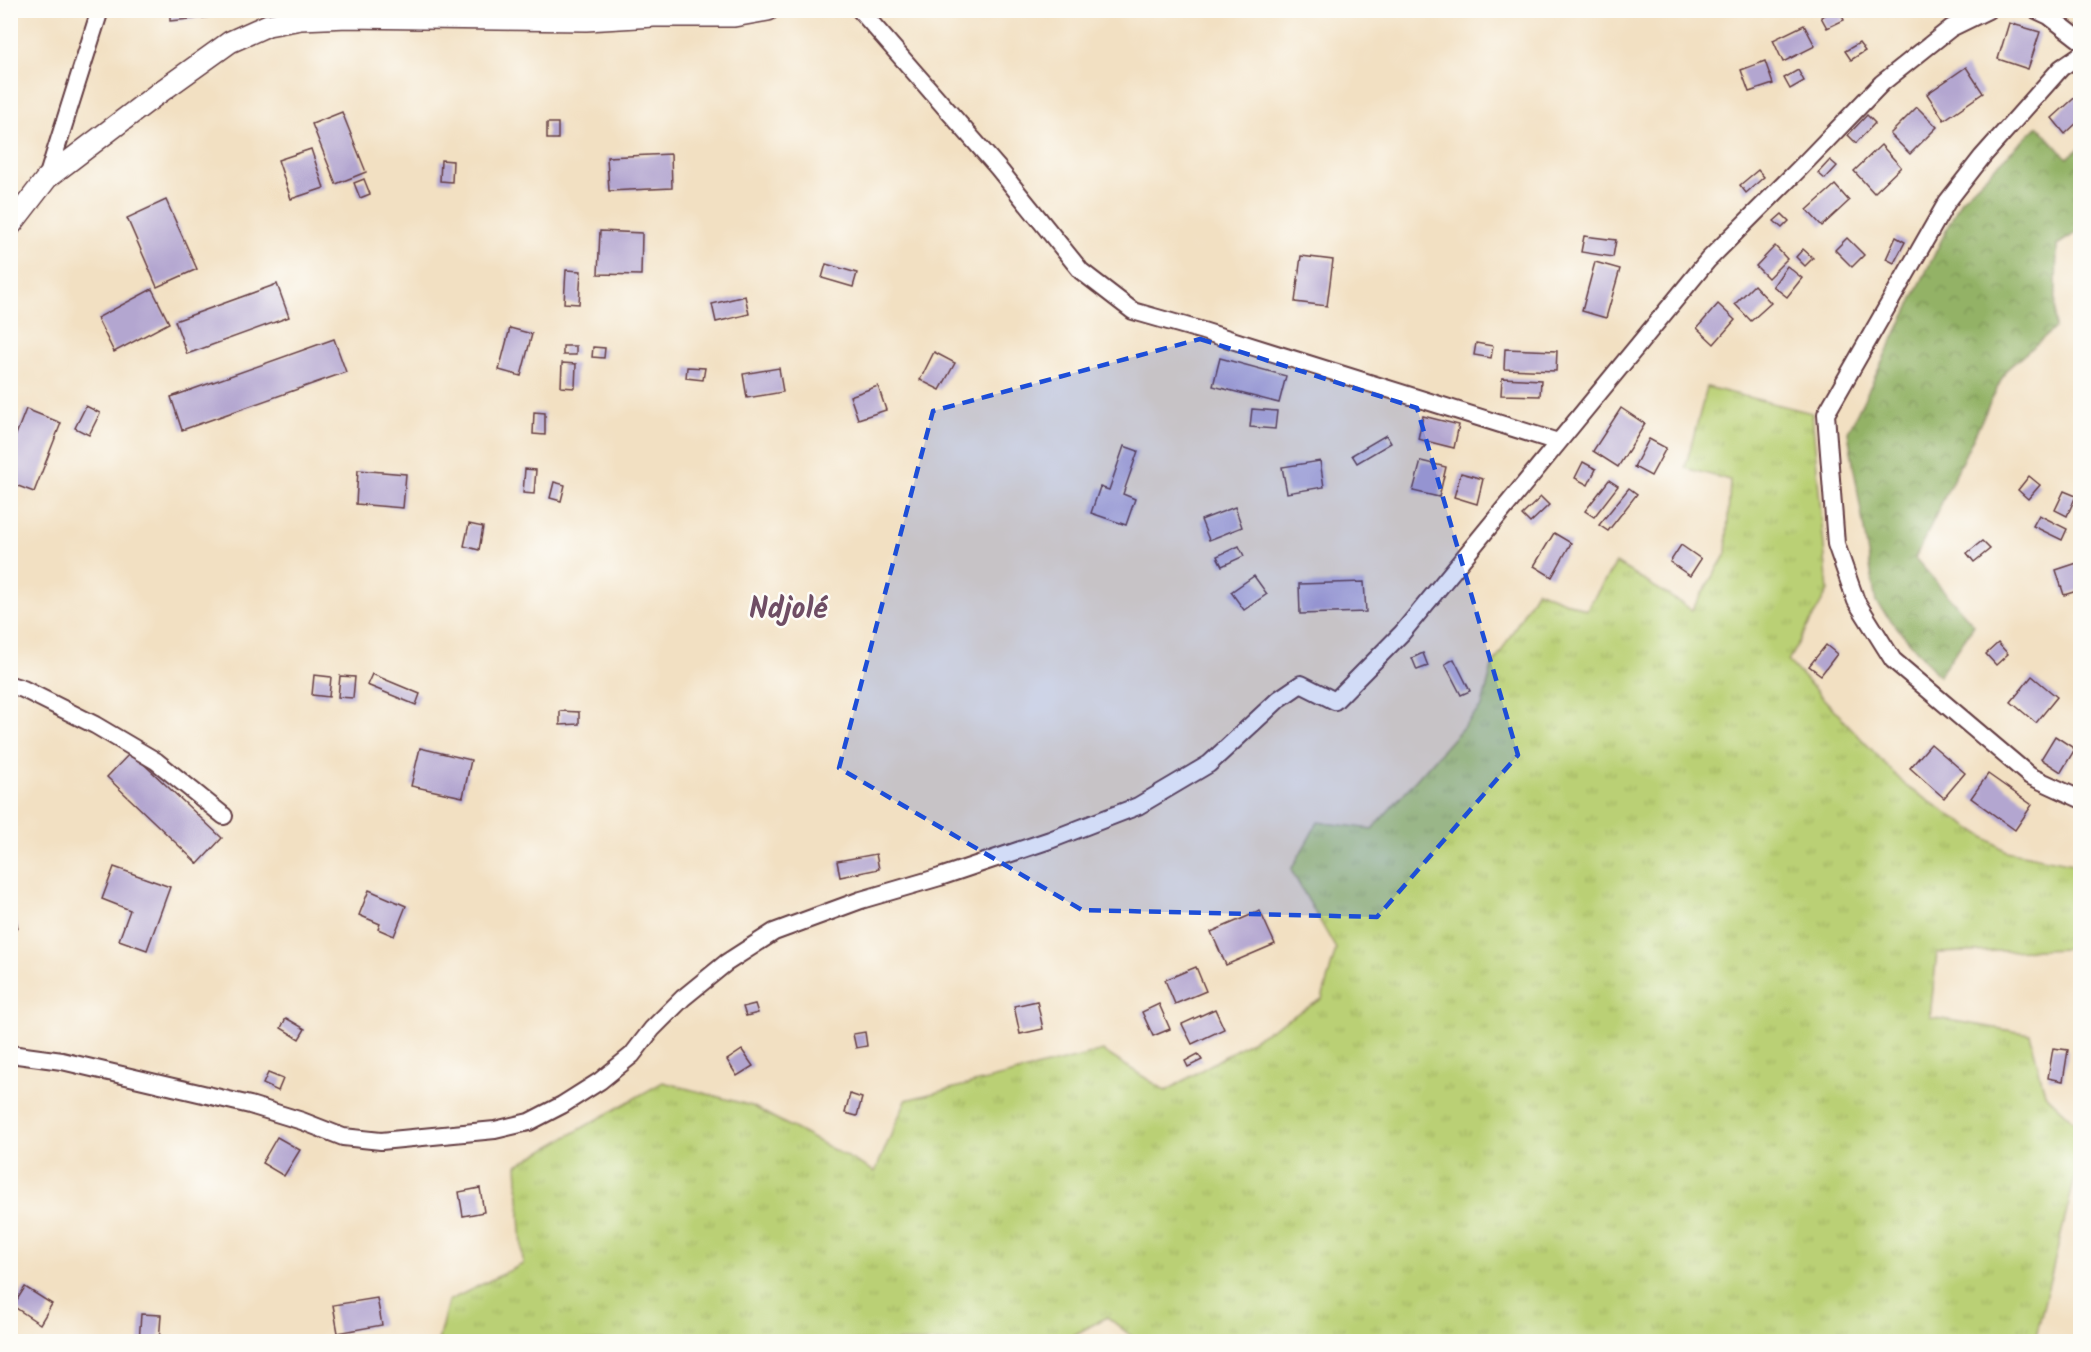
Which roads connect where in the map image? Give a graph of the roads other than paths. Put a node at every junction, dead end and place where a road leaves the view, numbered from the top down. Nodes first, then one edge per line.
1 (99, 10) edge
2 (768, 10) edge
3 (860, 10) edge
4 (1988, 10) edge
5 (2036, 10) edge
6 (2080, 40) edge
7 (2080, 55) edge
8 (47, 178) junction
9 (10, 226) edge
10 (1558, 442) junction
11 (10, 685) edge
12 (2080, 799) edge
13 (224, 816) dead end
14 (10, 1054) edge

1 - 8 street
2 - 8 street
3 - 10 street
4 - 10 street
5 - 6 street
7 - 12 street
8 - 9 street
10 - 14 street
11 - 13 street

